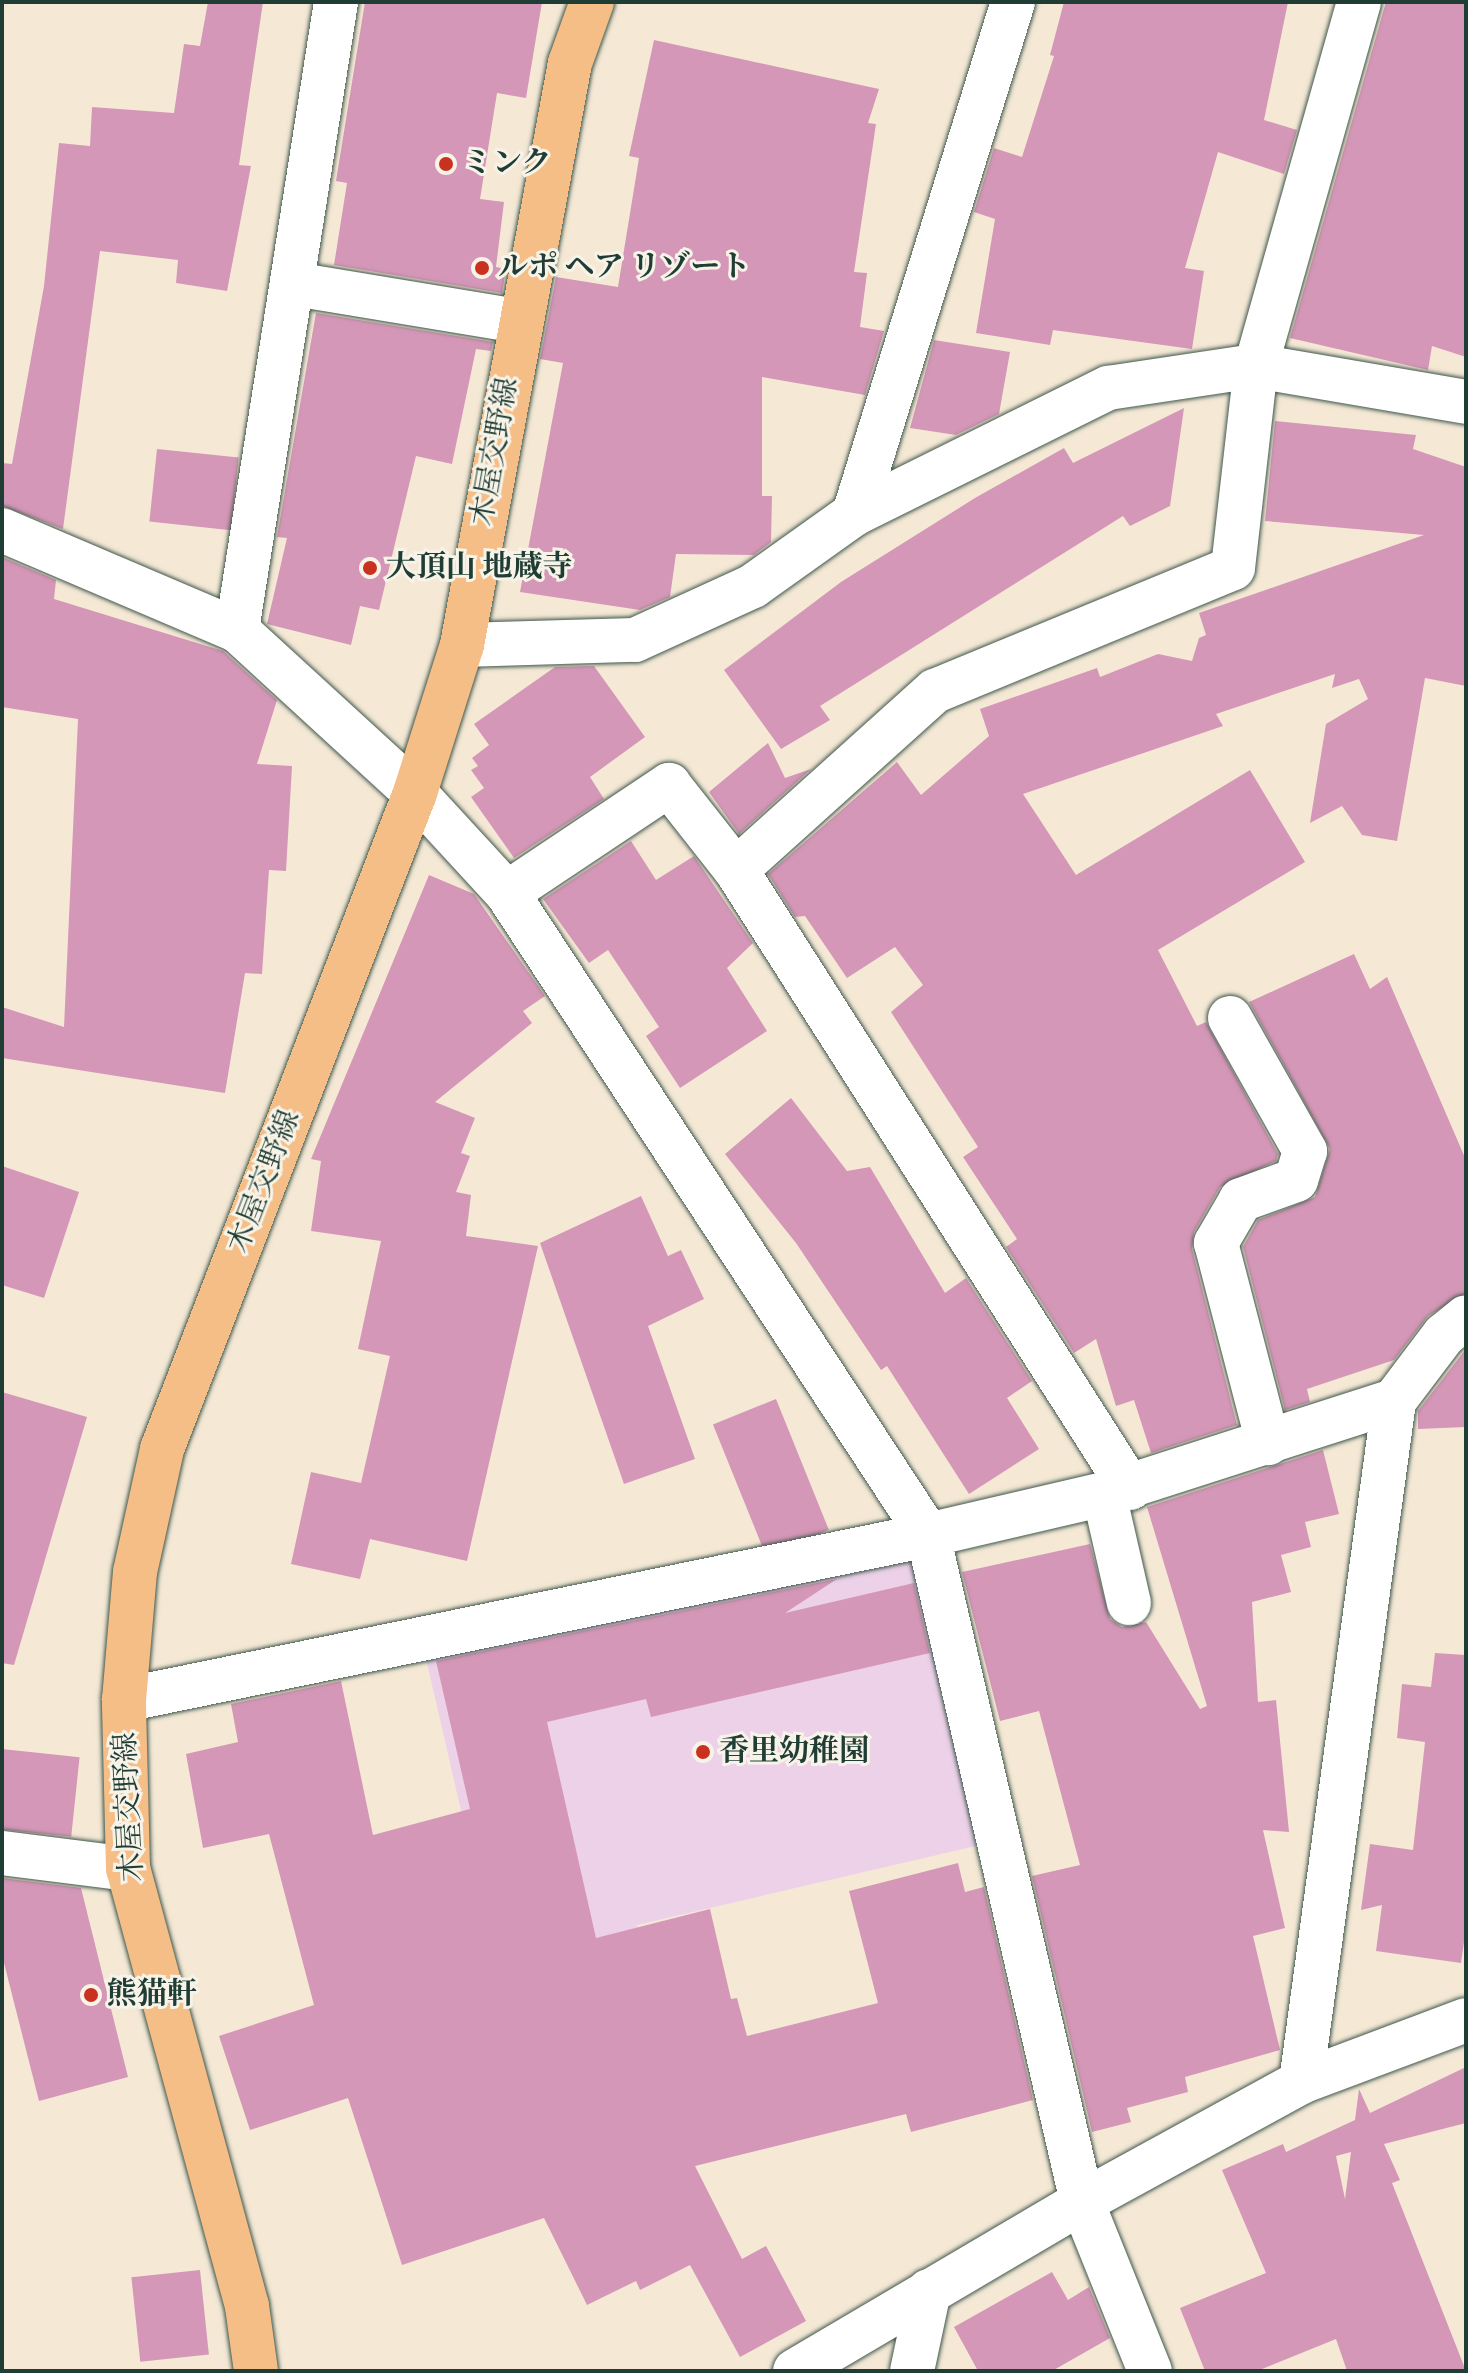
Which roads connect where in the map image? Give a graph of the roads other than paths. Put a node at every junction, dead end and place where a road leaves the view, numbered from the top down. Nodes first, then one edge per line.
1 (336, 2) edge
2 (592, 2) edge
3 (1013, 2) edge
4 (1359, 2) edge
5 (294, 284) junction
6 (518, 321) junction
7 (1256, 366) junction
8 (1466, 402) edge
9 (854, 514) junction
10 (2, 530) edge
11 (237, 630) junction
12 (462, 645) junction
13 (415, 793) junction
14 (736, 870) junction
15 (507, 893) junction
16 (1230, 1018) dead end
17 (1466, 1317) edge
18 (1394, 1401) junction
19 (1268, 1443) junction
20 (1117, 1491) junction
21 (928, 1535) junction
22 (1129, 1603) dead end
23 (124, 1700) junction
24 (2, 1853) edge
25 (128, 1869) junction
26 (1466, 2020) edge
27 (1301, 2082) junction
28 (1082, 2202) junction
29 (929, 2291) junction
30 (256, 2371) edge
31 (795, 2371) edge
32 (912, 2371) edge
33 (1150, 2371) edge

1 - 5 street
2 - 6 main road, 木屋交野線
3 - 9 street
4 - 7 street
5 - 6 street
5 - 11 street
6 - 12 main road, 木屋交野線
7 - 8 street
7 - 9 street
7 - 14 street
9 - 12 street
10 - 11 street
11 - 13 street
12 - 13 main road, 木屋交野線
13 - 15 street
13 - 23 main road, 木屋交野線
14 - 15 street
14 - 20 street
15 - 21 street
16 - 19 street
17 - 18 street
18 - 19 street
18 - 27 street
19 - 20 street
20 - 21 street
20 - 22 street
21 - 23 street
21 - 28 street
23 - 25 main road, 木屋交野線
24 - 25 street
25 - 30 main road, 木屋交野線
26 - 27 street
27 - 28 street
28 - 29 street
28 - 33 street
29 - 31 street
29 - 32 street

